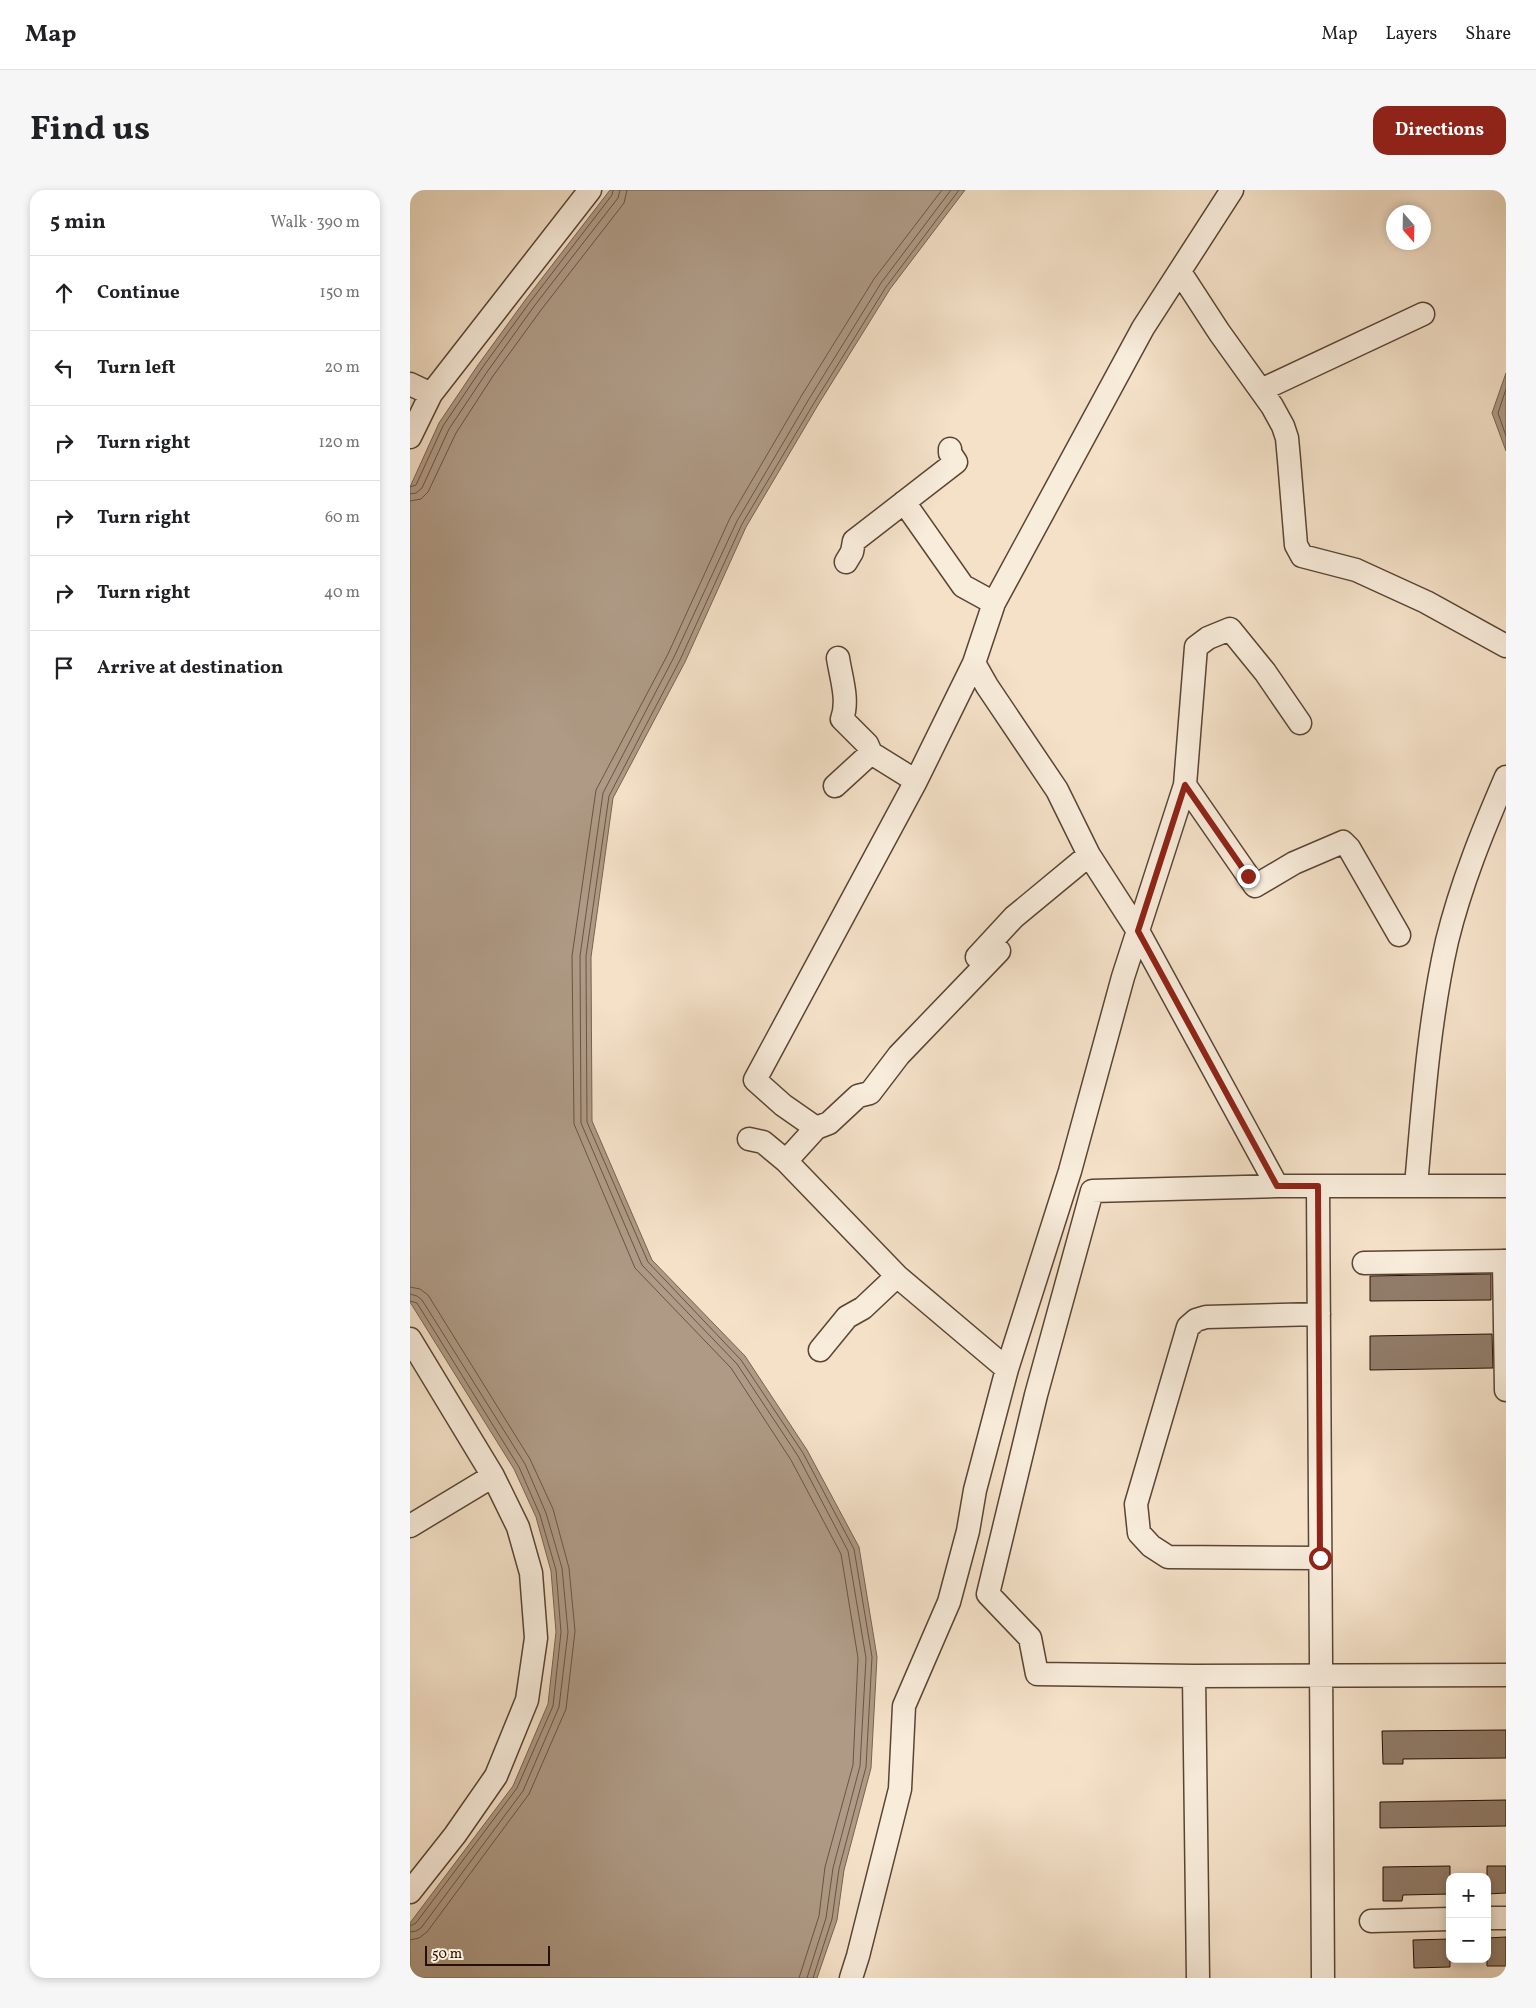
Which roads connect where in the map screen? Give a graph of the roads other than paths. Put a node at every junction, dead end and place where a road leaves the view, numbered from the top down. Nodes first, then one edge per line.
1 (590, 190) edge
2 (1226, 193) edge
3 (1180, 272) junction
4 (1423, 314) dead end
5 (410, 384) edge
6 (1261, 390) junction
7 (431, 394) junction
8 (410, 437) edge
9 (950, 449) dead end
10 (904, 502) junction
11 (846, 562) dead end
12 (994, 603) junction
13 (1506, 646) edge
14 (838, 658) dead end
15 (974, 663) junction
16 (1300, 723) dead end
17 (871, 752) junction
18 (1506, 777) edge
19 (916, 781) junction
20 (1185, 785) junction
21 (835, 786) dead end
22 (1088, 855) junction
23 (1138, 931) junction
24 (1399, 935) dead end
25 (999, 951) dead end
26 (947, 989) dead end
27 (816, 1128) junction
28 (749, 1139) dead end
29 (786, 1161) junction
30 (1070, 1171) junction
31 (1277, 1186) junction
32 (1318, 1186) junction
33 (1416, 1186) junction
34 (1506, 1186) edge
35 (1092, 1191) junction
36 (1505, 1261) edge
37 (1364, 1264) dead end
38 (898, 1276) junction
39 (1319, 1314) junction
40 (410, 1339) edge
41 (820, 1350) dead end
42 (1007, 1370) junction
43 (1506, 1390) edge
44 (493, 1476) junction
45 (971, 1510) junction
46 (1006, 1521) junction
47 (410, 1526) edge
48 (1320, 1558) junction
49 (988, 1594) junction
50 (948, 1602) junction
51 (1506, 1675) edge
52 (1194, 1676) junction
53 (1321, 1676) junction
54 (410, 1892) edge
55 (1491, 1918) edge
56 (1506, 1918) edge
57 (1446, 1919) edge
58 (1371, 1921) dead end
59 (851, 1978) edge
60 (1198, 1978) edge
61 (1323, 1978) edge

1 - 7 street
2 - 3 street
3 - 6 street
3 - 12 street
4 - 6 street
5 - 7 street
6 - 13 street
7 - 8 street
9 - 10 street
10 - 11 street
10 - 12 street
12 - 15 street
14 - 17 street
15 - 19 street
15 - 22 street
16 - 20 street
17 - 19 street
17 - 21 street
18 - 33 street
19 - 27 street
20 - 23 street
20 - 24 street
22 - 23 street
22 - 26 street
23 - 30 street
23 - 31 street
25 - 27 street
27 - 29 street
28 - 29 street
29 - 38 street
30 - 35 street
30 - 42 street
31 - 32 street
31 - 35 street
32 - 33 street
32 - 39 street
33 - 34 street
35 - 46 street
36 - 37 street
36 - 43 street
38 - 41 street
38 - 42 street
39 - 48 street
39 - 48 street
40 - 44 street
42 - 45 street
44 - 47 street
44 - 54 street
45 - 46 street
45 - 50 street
46 - 49 street
48 - 53 street
49 - 50 street
49 - 52 street
50 - 59 street
51 - 53 street
52 - 53 street
52 - 60 street
53 - 61 street
55 - 56 street
57 - 58 street

